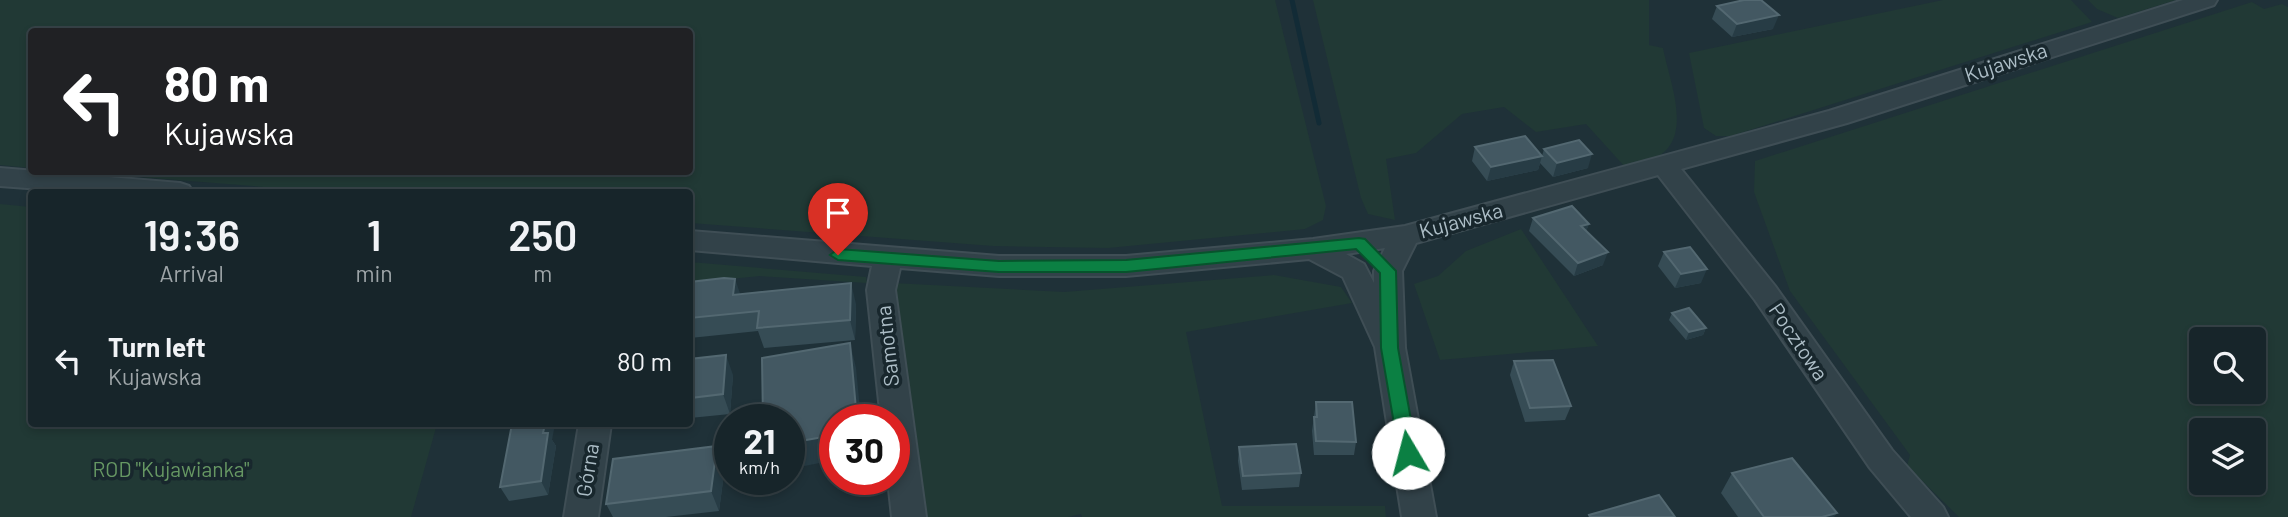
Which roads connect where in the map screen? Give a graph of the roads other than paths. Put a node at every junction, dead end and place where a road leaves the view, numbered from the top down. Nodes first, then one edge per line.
1 (2206, 0) edge
2 (1665, 167) junction
3 (0, 177) edge
4 (144, 189) edge
5 (1405, 236) junction
6 (693, 241) edge
7 (1359, 243) junction
8 (1313, 249) junction
9 (888, 259) junction
10 (1354, 271) junction
11 (1388, 271) junction
12 (1390, 348) junction
13 (595, 427) edge
14 (581, 517) edge
15 (909, 517) edge
16 (1419, 517) edge
17 (1931, 517) edge

1 - 2 street, Kujawska
2 - 5 street, Kujawska
2 - 17 street, Pocztowa
3 - 4 street
5 - 7 street, Kujawska
5 - 11 street
6 - 9 street, Kujawska
7 - 8 street, Kujawska
7 - 10 street
7 - 11 street
8 - 9 street, Kujawska
8 - 10 street
9 - 15 street, Samotna
10 - 12 street
11 - 12 street
12 - 16 street
13 - 14 street, Górna

